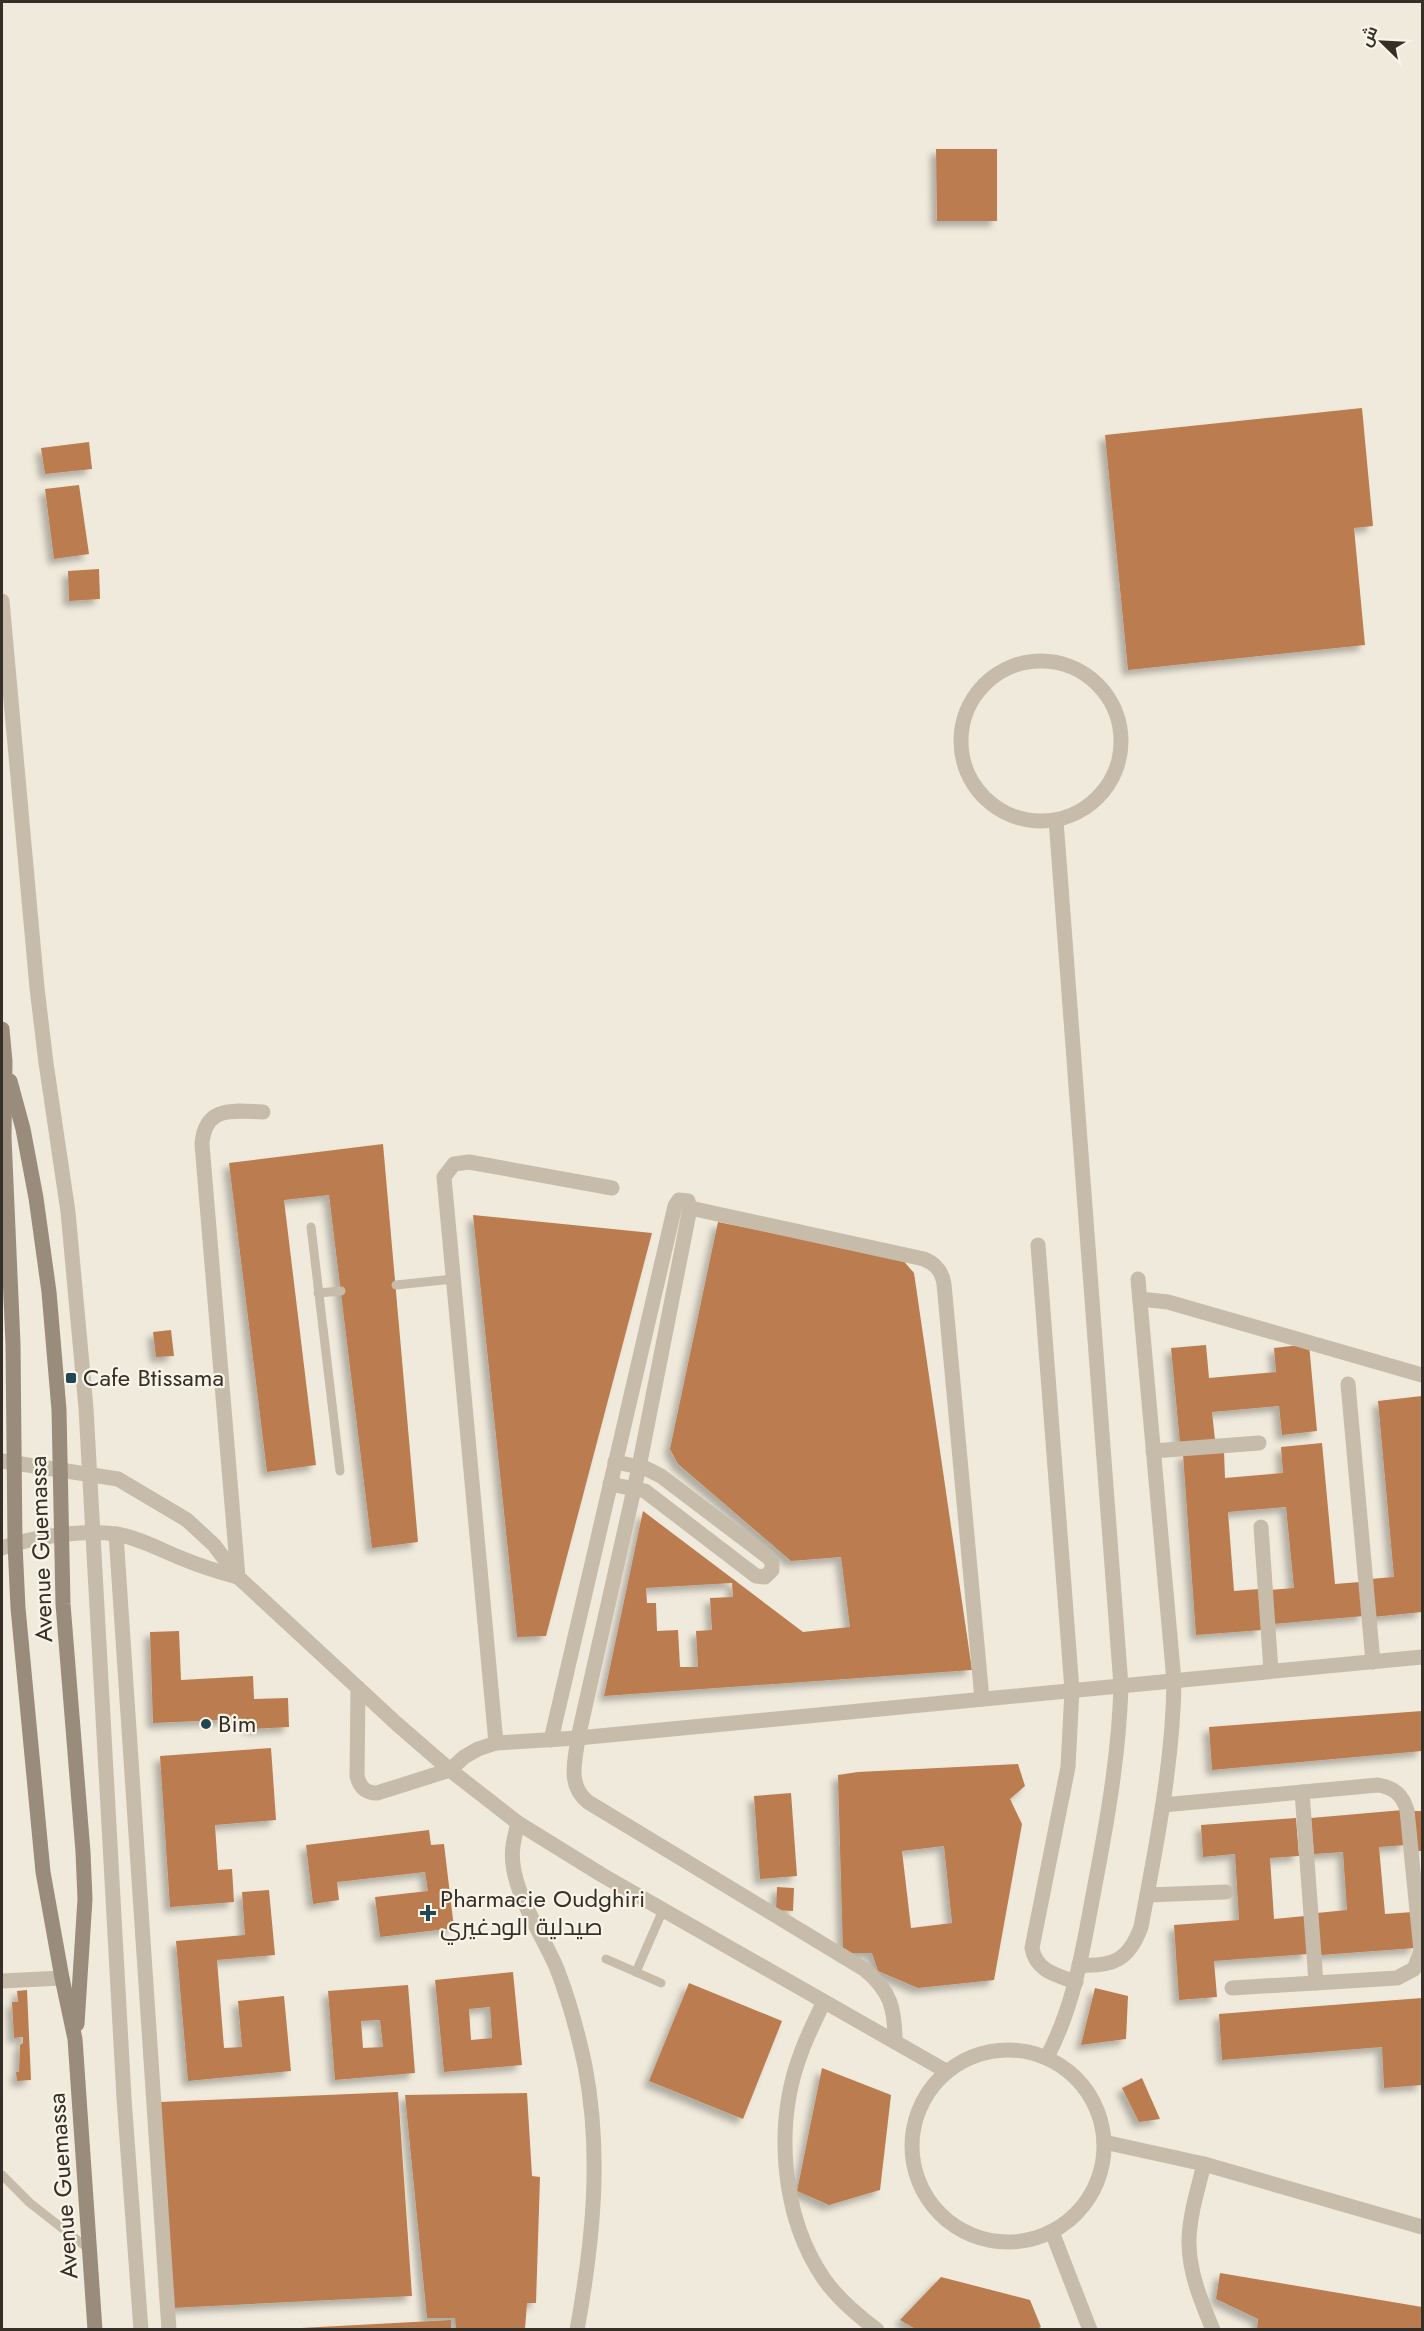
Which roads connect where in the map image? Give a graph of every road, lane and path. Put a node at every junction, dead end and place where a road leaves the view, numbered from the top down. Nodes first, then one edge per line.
1 (2, 601) edge
2 (1056, 820) junction
3 (2, 1029) edge
4 (5, 1062) junction
5 (263, 1112) dead end
6 (612, 1188) dead end
7 (690, 1208) junction
8 (311, 1227) dead end
9 (1038, 1245) dead end
10 (453, 1279) junction
11 (1138, 1279) dead end
12 (396, 1285) dead end
13 (340, 1291) dead end
14 (318, 1293) junction
15 (1140, 1299) junction
16 (7, 1346) edge
17 (1422, 1375) edge
18 (1348, 1384) dead end
19 (1260, 1443) dead end
20 (1154, 1451) junction
21 (8, 1462) edge
22 (615, 1462) junction
23 (639, 1467) junction
24 (60, 1468) junction
25 (340, 1471) dead end
26 (89, 1473) junction
27 (610, 1484) junction
28 (634, 1487) junction
29 (1261, 1527) dead end
30 (91, 1532) junction
31 (116, 1534) junction
32 (61, 1536) junction
33 (8, 1546) edge
34 (238, 1577) junction
35 (1422, 1657) edge
36 (1373, 1662) junction
37 (1271, 1671) junction
38 (1174, 1681) junction
39 (1120, 1686) junction
40 (358, 1688) junction
41 (1072, 1690) junction
42 (982, 1699) junction
43 (578, 1738) junction
44 (551, 1740) junction
45 (496, 1743) junction
46 (450, 1770) junction
47 (1302, 1792) junction
48 (1163, 1805) junction
49 (518, 1823) junction
50 (1226, 1892) dead end
51 (1147, 1895) junction
52 (663, 1910) junction
53 (606, 1959) dead end
54 (1079, 1965) junction
55 (636, 1972) junction
56 (62, 1978) junction
57 (2, 1982) edge
58 (1076, 1982) junction
59 (660, 1983) dead end
60 (1316, 1983) junction
61 (1232, 1988) dead end
62 (824, 2002) junction
63 (75, 2038) junction
64 (894, 2042) junction
65 (1047, 2057) junction
66 (946, 2071) junction
67 (1104, 2142) junction
68 (1204, 2164) junction
69 (2, 2175) edge
70 (1422, 2227) edge
71 (1052, 2232) junction
72 (90, 2250) junction
73 (167, 2311) junction
74 (140, 2322) edge
75 (95, 2330) edge
76 (168, 2330) edge
77 (577, 2330) edge
78 (877, 2330) edge
79 (1090, 2330) edge
80 (1213, 2330) edge

1 - 26 street
2 - 2 street
2 - 39 street
3 - 4 main road, Avenue Guemassa
4 - 16 main road, Avenue Guemassa
4 - 24 main road, Avenue Guemassa
5 - 34 street
6 - 10 street
7 - 22 street
7 - 23 street
7 - 42 street
8 - 14 lane
9 - 41 street
10 - 12 lane
10 - 45 street
11 - 15 street
13 - 14 lane
14 - 25 lane
15 - 17 street
15 - 20 street
16 - 21 main road, Avenue Guemassa
18 - 36 street
19 - 20 street
20 - 38 street
21 - 24 street
21 - 33 main road, Avenue Guemassa
22 - 23 street
22 - 27 street
23 - 28 street
23 - 28 street
24 - 26 street
24 - 32 main road, Avenue Guemassa
26 - 30 street
26 - 34 street
27 - 28 street
27 - 44 street
28 - 43 street
29 - 37 street
30 - 31 street
30 - 32 street
30 - 74 street
31 - 34 street
31 - 73 street
32 - 33 street
32 - 63 main road, Avenue Guemassa
33 - 56 main road, Avenue Guemassa
34 - 40 street
35 - 36 street
36 - 37 street
37 - 38 street
38 - 39 street
38 - 48 street
39 - 41 street
39 - 54 street
40 - 46 street
40 - 46 street
41 - 42 street
41 - 58 street
42 - 43 street
43 - 44 street
43 - 64 street
44 - 45 street
45 - 46 street
46 - 49 street
47 - 48 street
47 - 60 street
47 - 60 street
48 - 51 street
49 - 52 street
49 - 77 street
50 - 51 street
51 - 54 street
52 - 55 lane
52 - 62 street
53 - 55 lane
54 - 58 street
55 - 59 lane
56 - 57 street
56 - 63 main road, Avenue Guemassa
58 - 65 street
60 - 61 street
62 - 64 street
62 - 78 street
63 - 72 main road, Avenue Guemassa
64 - 66 street
65 - 66 street
65 - 67 street
66 - 71 street
67 - 68 street
67 - 71 street
68 - 70 street
68 - 80 street
69 - 72 lane
71 - 79 street
72 - 75 main road, Avenue Guemassa
73 - 74 street
73 - 76 street

